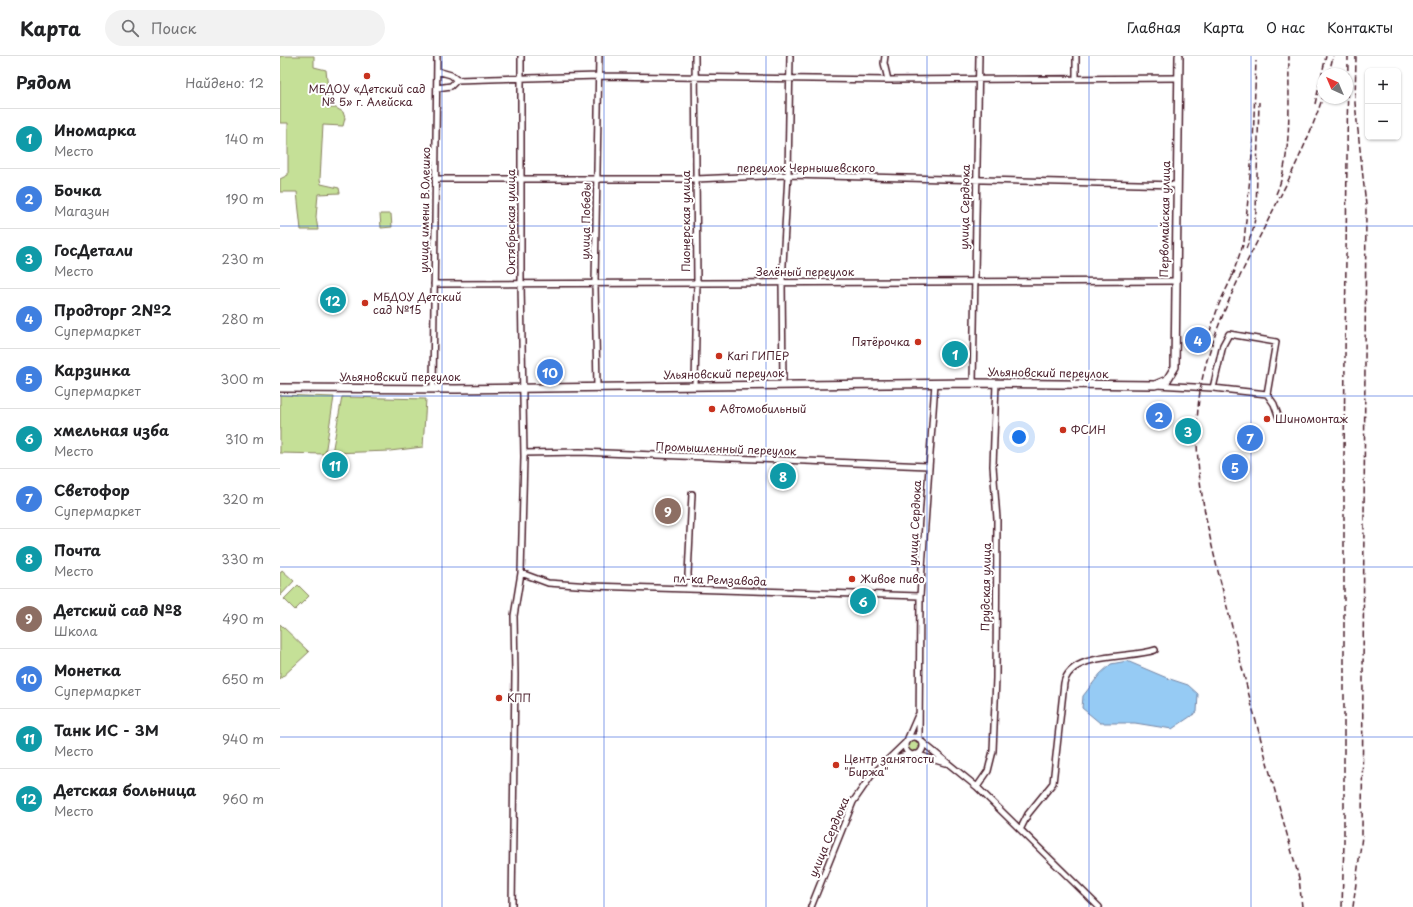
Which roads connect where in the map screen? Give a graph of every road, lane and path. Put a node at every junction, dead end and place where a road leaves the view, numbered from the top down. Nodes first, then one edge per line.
1 (437, 56) edge
2 (522, 56) edge
3 (599, 56) edge
4 (695, 56) edge
5 (790, 56) edge
6 (885, 56) edge
7 (978, 56) edge
8 (1076, 56) edge
9 (1178, 56) edge
10 (437, 71) junction
11 (599, 76) junction
12 (695, 77) junction
13 (1076, 77) junction
14 (790, 78) junction
15 (1178, 78) junction
16 (457, 80) junction
17 (521, 80) junction
18 (888, 80) junction
19 (978, 80) junction
20 (437, 88) junction
21 (788, 176) junction
22 (435, 179) junction
23 (520, 179) junction
24 (596, 179) junction
25 (696, 179) junction
26 (976, 181) junction
27 (1176, 184) junction
28 (1176, 281) junction
29 (697, 282) junction
30 (782, 282) junction
31 (974, 282) junction
32 (595, 283) junction
33 (434, 284) junction
34 (520, 284) junction
35 (1167, 380) joint
36 (935, 383) junction
37 (973, 383) junction
38 (996, 383) junction
39 (783, 384) junction
40 (1155, 385) junction
41 (695, 386) junction
42 (597, 387) junction
43 (280, 388) edge
44 (523, 388) junction
45 (1213, 388) junction
46 (433, 389) junction
47 (1267, 394) junction
48 (1279, 418) dead end
49 (524, 454) junction
50 (928, 466) junction
51 (692, 494) dead end
52 (521, 573) junction
53 (689, 588) junction
54 (920, 596) junction
55 (1155, 650) dead end
56 (918, 713) junction
57 (907, 740) junction
58 (921, 740) junction
59 (913, 754) junction
60 (887, 760) junction
61 (948, 764) junction
62 (977, 787) junction
63 (1021, 828) junction
64 (512, 907) edge
65 (811, 907) edge
66 (1099, 907) edge

1 - 10 street, улица имени В.Олешко
2 - 17 street, Октябрьская улица
3 - 11 street, улица Победы
4 - 12 street, Пионерская улица
5 - 14 street
6 - 18 street
7 - 19 street, улица Сердюка
8 - 13 street
9 - 15 main road, Первомайская улица
10 - 16 street
10 - 20 street, улица имени В.Олешко
11 - 12 street
11 - 17 street
11 - 24 street, улица Победы
12 - 14 street
12 - 25 street, Пионерская улица
13 - 15 street
13 - 19 street
14 - 18 street
14 - 21 street
15 - 27 main road, Первомайская улица
16 - 17 street
16 - 20 street
17 - 23 street, Октябрьская улица
18 - 19 street
19 - 26 street, улица Сердюка
20 - 22 street, улица имени В.Олешко
21 - 25 street, переулок Чернышевского
21 - 26 street, переулок Чернышевского
21 - 30 street
22 - 23 street, переулок Чернышевского
22 - 33 street, улица имени В.Олешко
23 - 24 street, переулок Чернышевского
23 - 34 street, Октябрьская улица
24 - 25 street, переулок Чернышевского
24 - 32 street, улица Победы
25 - 29 street, Пионерская улица
26 - 27 street, переулок Чернышевского
26 - 31 street, улица Сердюка
27 - 28 main road, Первомайская улица
28 - 31 street, Зелёный переулок
28 - 35 main road, Первомайская улица
29 - 30 street, Зелёный переулок
29 - 32 street, Зелёный переулок
29 - 41 street, Пионерская улица
30 - 31 street, Зелёный переулок
30 - 39 street
31 - 37 street, улица Сердюка
32 - 34 street, Зелёный переулок
32 - 42 street, улица Победы
33 - 34 street, Зелёный переулок
33 - 46 street, улица имени В.Олешко
34 - 44 street, Октябрьская улица
35 - 40 main road, Ульяновский переулок
36 - 37 main road, Ульяновский переулок
36 - 39 main road, Ульяновский переулок
36 - 50 street, улица Сердюка
37 - 38 main road, Ульяновский переулок
38 - 40 main road, Ульяновский переулок
38 - 62 street, Прудская улица
39 - 41 main road, Ульяновский переулок
40 - 45 street
41 - 42 main road, Ульяновский переулок
42 - 44 main road, Ульяновский переулок
43 - 46 main road, Ульяновский переулок
44 - 46 main road, Ульяновский переулок
44 - 49 street, Октябрьская улица
45 - 47 street
45 - 47 street
47 - 48 street
49 - 50 street, Промышленный переулок
49 - 52 street, Октябрьская улица
50 - 54 street, улица Сердюка
51 - 53 street
52 - 53 street, пл-ка Ремзавода
52 - 64 street, Октябрьская улица
53 - 54 street, пл-ка Ремзавода
54 - 56 street, улица Сердюка
55 - 63 street
56 - 57 street
56 - 58 street, улица Сердюка
57 - 58 street
57 - 59 street
57 - 60 street, улица Сердюка
58 - 59 street
58 - 61 street
59 - 60 street
59 - 61 street
60 - 65 street, улица Сердюка
61 - 62 street
62 - 63 street
63 - 66 street

